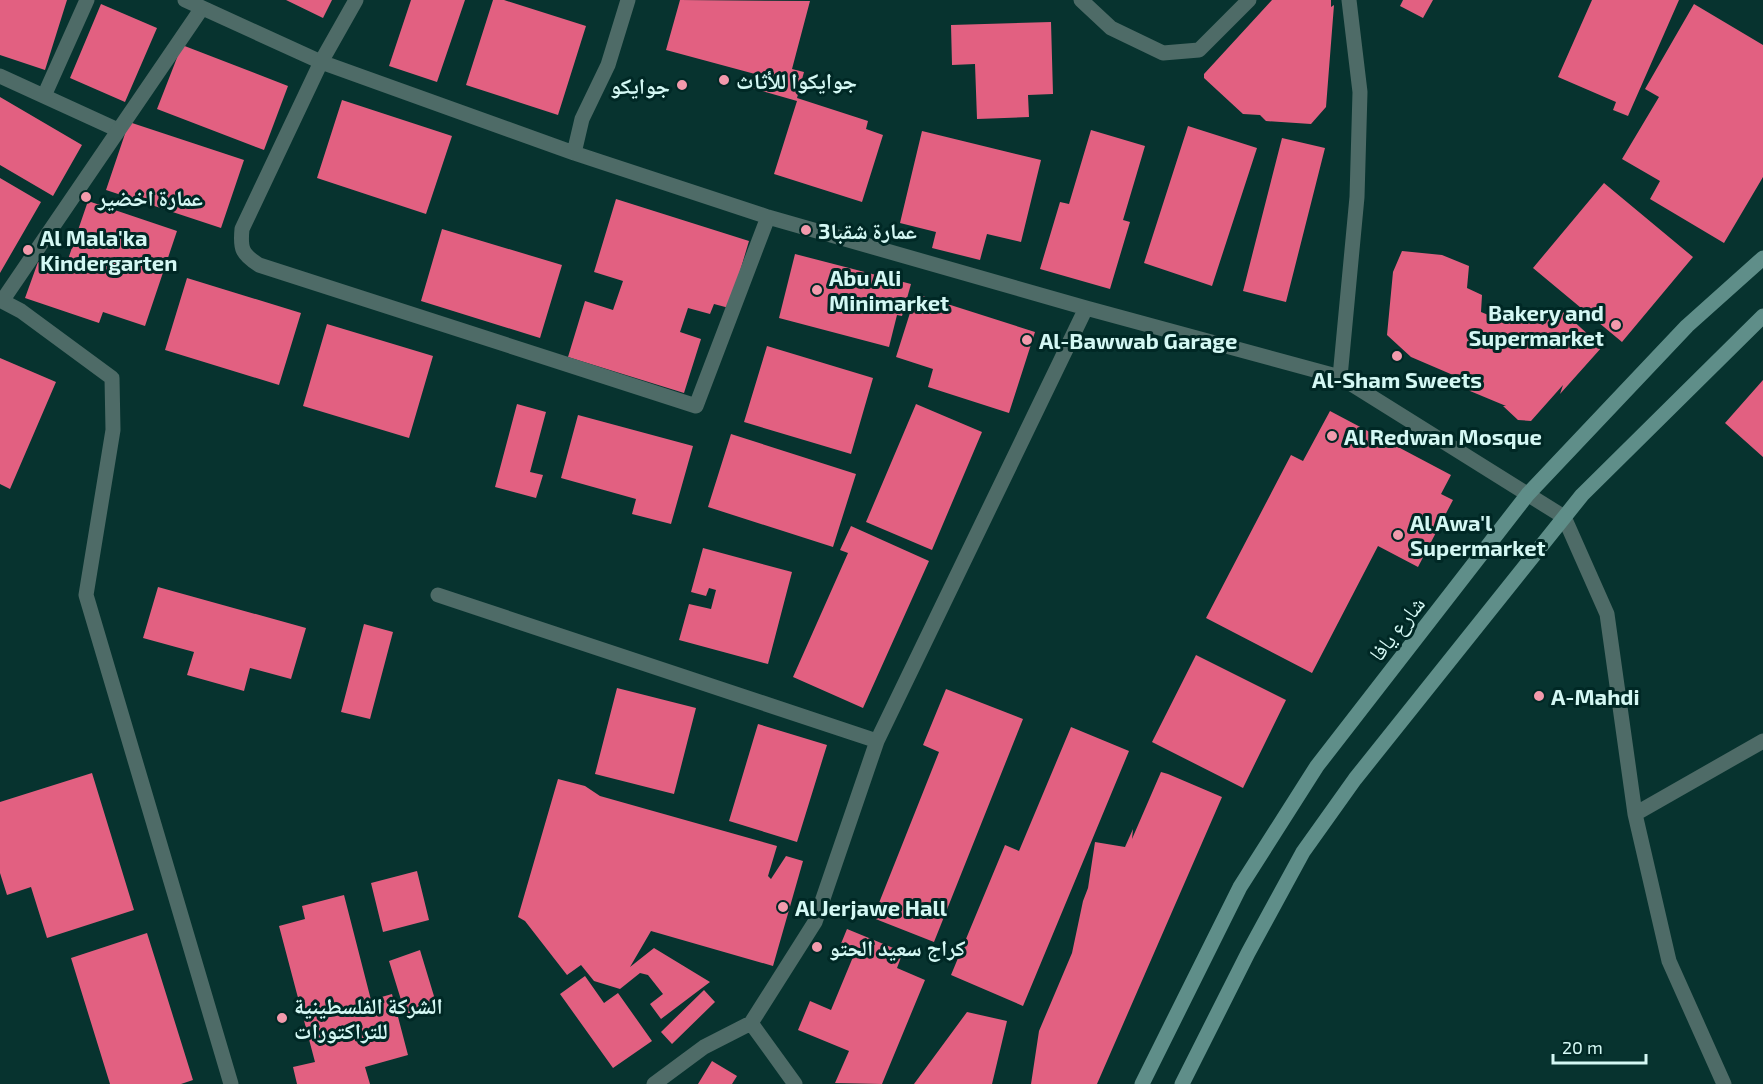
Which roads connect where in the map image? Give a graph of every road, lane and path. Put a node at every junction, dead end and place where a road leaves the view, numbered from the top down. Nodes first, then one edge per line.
1 (87, 0) edge
2 (185, 0) edge
3 (357, 0) edge
4 (628, 0) edge
5 (1081, 0) edge
6 (1249, 0) edge
7 (1349, 0) edge
8 (202, 8) junction
9 (321, 62) junction
10 (0, 76) edge
11 (44, 96) junction
12 (118, 130) junction
13 (574, 153) junction
14 (768, 217) junction
15 (1763, 258) edge
16 (1, 301) edge
17 (1086, 308) junction
18 (1763, 316) edge
19 (1340, 377) junction
20 (1528, 494) junction
21 (1564, 517) junction
22 (438, 595) dead end
23 (877, 741) junction
24 (1763, 741) edge
25 (1635, 814) junction
26 (751, 1023) junction
27 (231, 1084) edge
28 (654, 1084) edge
29 (795, 1084) edge
30 (1142, 1084) edge
31 (1182, 1084) edge
32 (1724, 1084) edge

1 - 11 street
2 - 8 street
3 - 9 street
4 - 13 street
5 - 6 street
7 - 19 street
8 - 9 street
8 - 12 street
9 - 13 street
9 - 14 street
10 - 11 street
11 - 12 street
12 - 16 street
13 - 14 street
14 - 17 street
15 - 20 main road, شارع يافا
16 - 27 street
17 - 19 street
17 - 23 street
18 - 21 main road
19 - 20 street
20 - 21 street
20 - 30 main road, شارع يافا
21 - 25 street
21 - 31 main road
22 - 23 street
23 - 26 street
24 - 25 street
25 - 32 street
26 - 28 street
26 - 29 street

